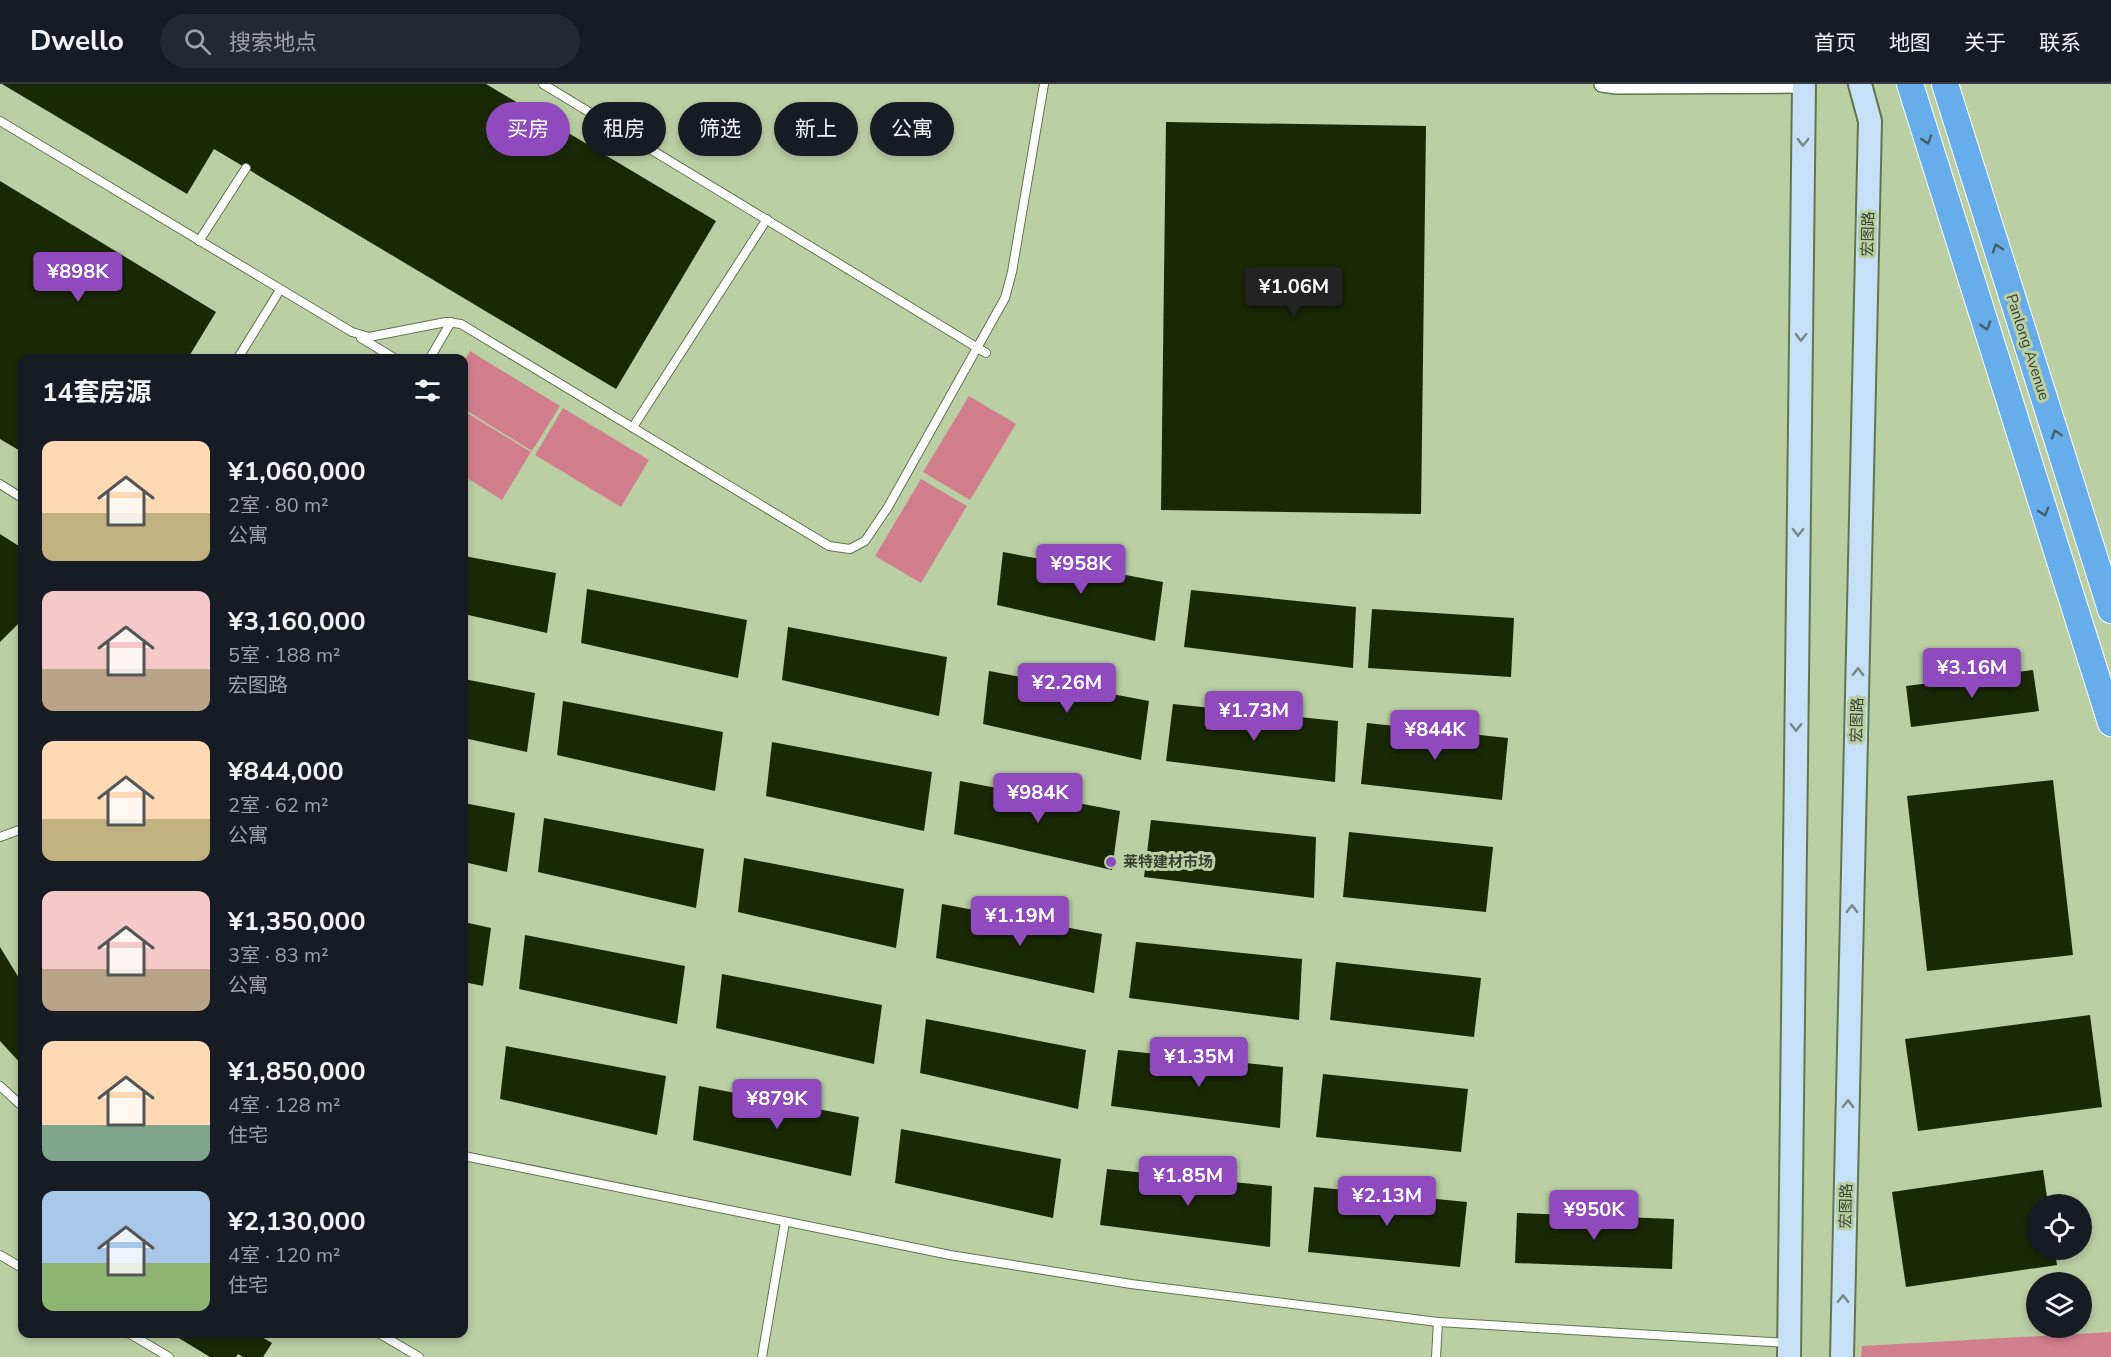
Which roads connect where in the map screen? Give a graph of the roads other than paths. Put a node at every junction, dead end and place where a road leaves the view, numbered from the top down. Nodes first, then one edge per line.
1 (543, 84) edge
2 (1044, 84) edge
3 (1602, 84) edge
4 (1809, 84) edge
5 (1860, 84) edge
6 (1945, 84) edge
7 (1915, 85) edge
8 (0, 121) edge
9 (246, 168) dead end
10 (767, 219) junction
11 (199, 241) junction
12 (280, 290) junction
13 (452, 322) junction
14 (352, 332) junction
15 (978, 348) junction
16 (986, 353) dead end
17 (240, 354) edge
18 (388, 354) edge
19 (432, 354) edge
20 (633, 427) junction
21 (0, 484) edge
22 (18, 495) edge
23 (2111, 610) edge
24 (2111, 723) edge
25 (18, 830) edge
26 (0, 837) edge
27 (0, 1086) edge
28 (18, 1102) edge
29 (468, 1157) edge
30 (785, 1222) junction
31 (0, 1255) edge
32 (18, 1266) edge
33 (1438, 1322) junction
34 (137, 1338) edge
35 (387, 1338) edge
36 (1789, 1350) edge
37 (169, 1357) edge
38 (419, 1357) edge
39 (762, 1357) edge
40 (1436, 1357) edge
41 (1842, 1357) edge

1 - 10 lane
2 - 15 lane
3 - 4 street
4 -> 36 main road
41 -> 5 main road, 宏图路
23 -> 6 highway, Panlong Avenue
7 -> 24 highway
8 - 11 lane
9 - 11 lane
10 - 15 lane
10 - 20 lane
11 - 12 lane
12 - 14 lane
12 - 17 lane
13 - 14 lane
13 - 19 lane
13 - 20 lane
14 - 18 lane
15 - 16 lane
15 - 20 lane
21 - 22 lane
25 - 26 lane
27 - 28 lane
29 - 30 lane
30 - 33 lane
30 - 39 lane
31 - 32 lane
33 - 36 lane
33 - 40 lane
34 - 37 lane
35 - 38 lane

